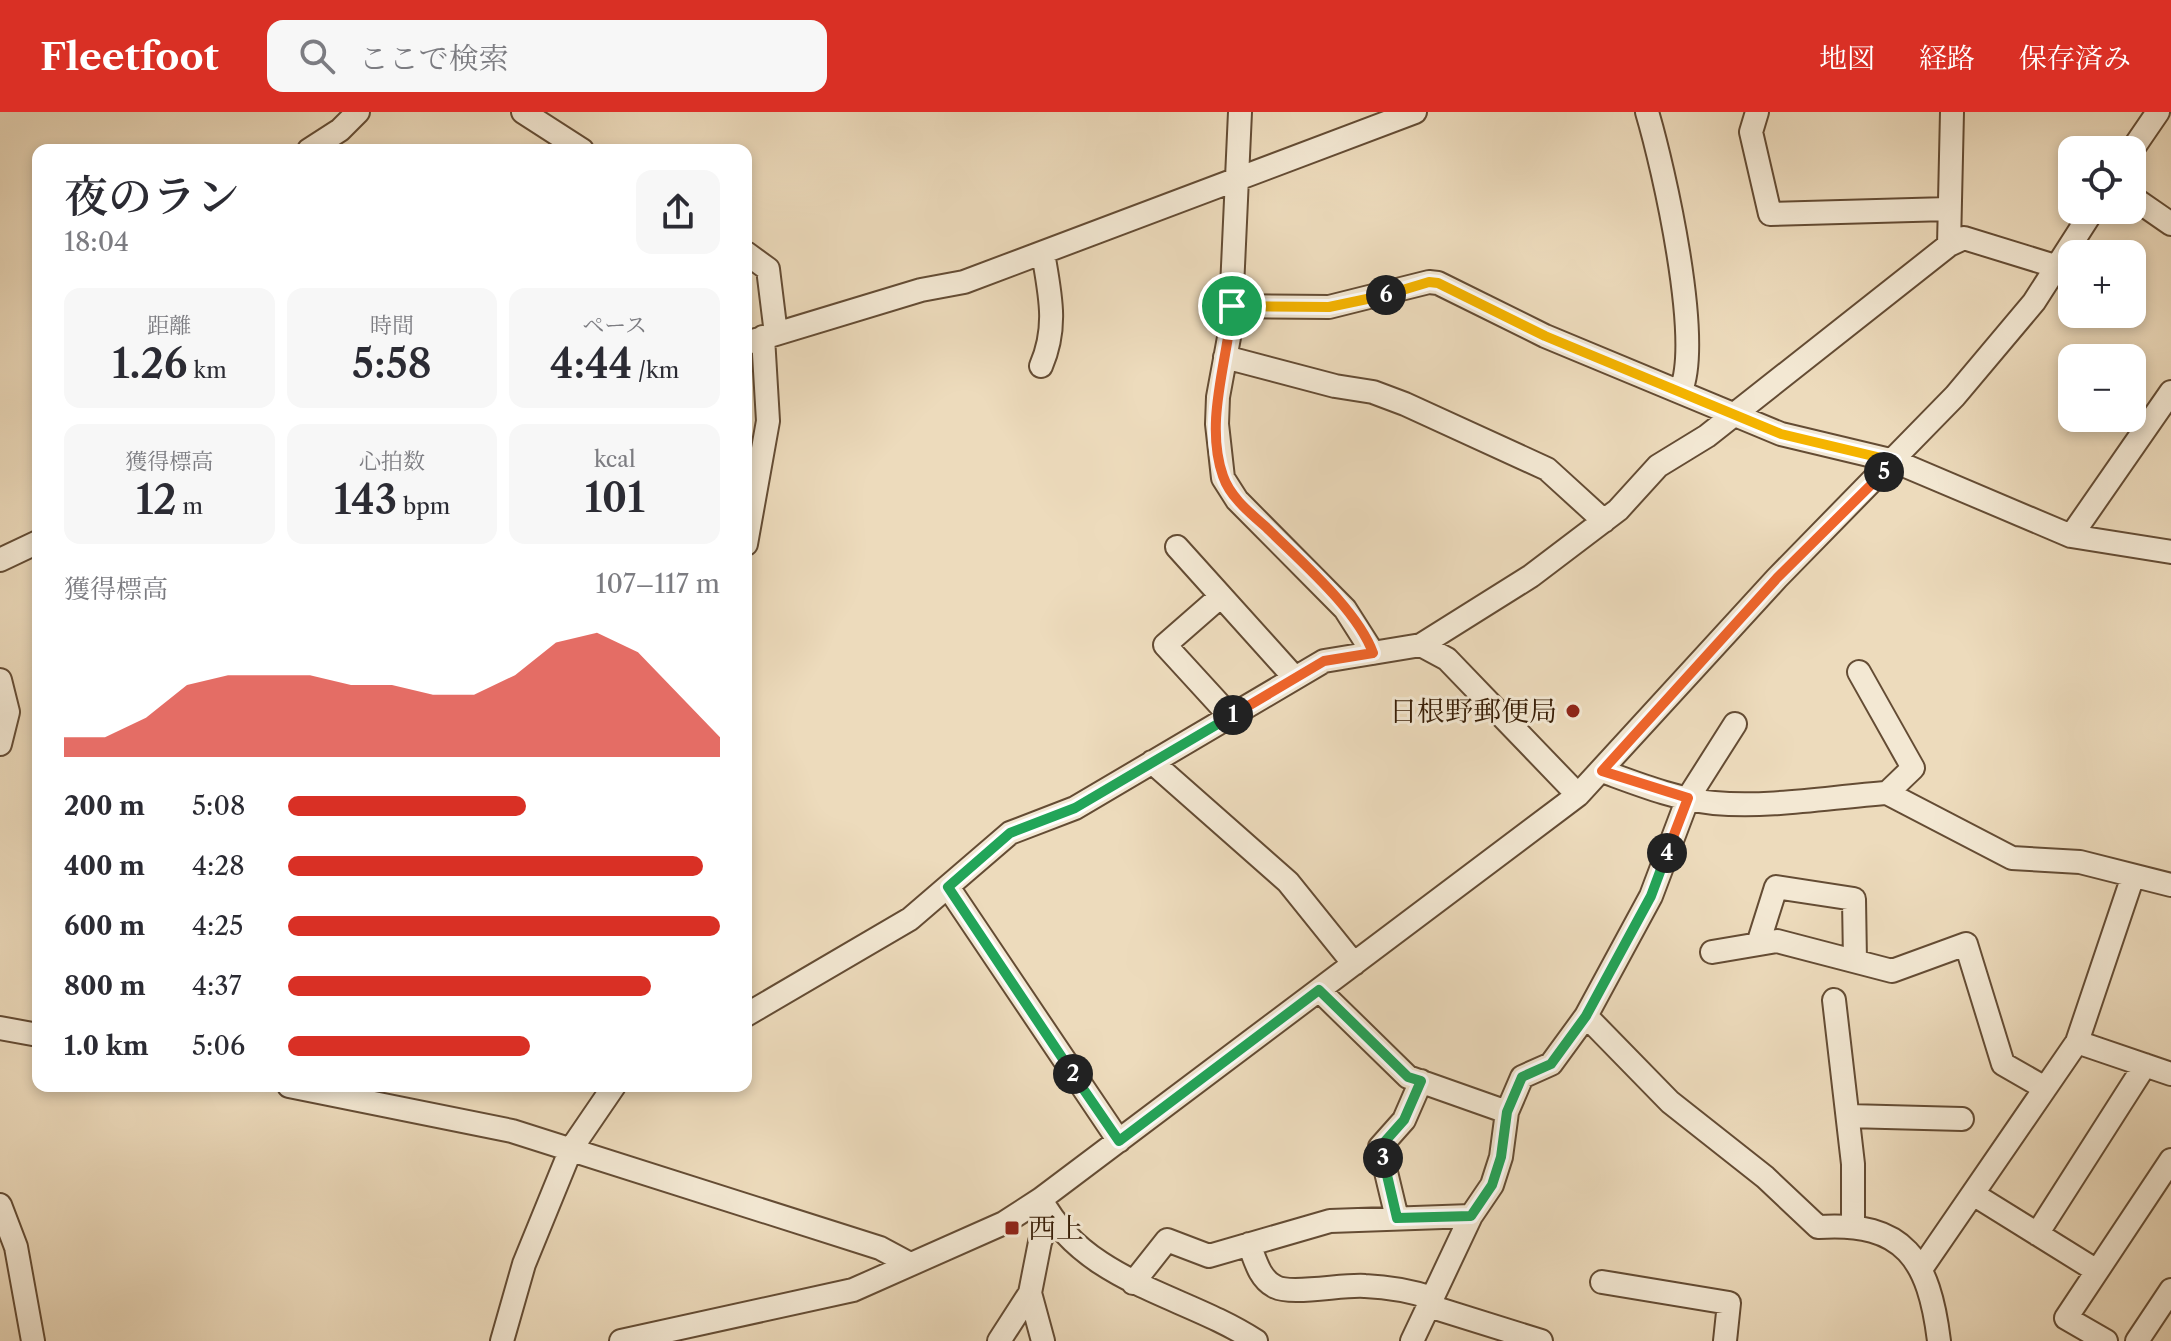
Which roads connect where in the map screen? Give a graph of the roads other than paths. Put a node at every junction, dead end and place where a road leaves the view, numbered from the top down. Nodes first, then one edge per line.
1 (358, 112) edge
2 (523, 112) edge
3 (1240, 112) edge
4 (1415, 112) edge
5 (1647, 112) edge
6 (1757, 112) edge
7 (1952, 112) edge
8 (2158, 112) edge
9 (2142, 136) edge
10 (318, 144) edge
11 (573, 144) edge
12 (1237, 180) junction
13 (2146, 207) edge
14 (1948, 209) junction
15 (2171, 224) edge
16 (1949, 245) junction
17 (1043, 253) junction
18 (752, 257) edge
19 (2058, 267) joint
20 (1232, 306) junction
21 (762, 338) edge
22 (1225, 357) junction
23 (1041, 366) dead end
24 (1681, 390) junction
25 (2171, 392) edge
26 (1734, 412) junction
27 (1894, 461) junction
28 (752, 510) edge
29 (1604, 521) junction
30 (2071, 536) junction
31 (32, 545) edge
32 (1177, 547) dead end
33 (2171, 552) edge
34 (0, 560) edge
35 (1221, 596) junction
36 (1421, 645) junction
37 (1373, 653) junction
38 (1859, 672) dead end
39 (1295, 678) junction
40 (0, 680) edge
41 (1230, 716) junction
42 (1735, 724) dead end
43 (0, 744) edge
44 (1152, 762) junction
45 (1602, 771) junction
46 (1887, 793) junction
47 (1578, 795) junction
48 (1688, 798) junction
49 (2133, 876) junction
50 (2171, 885) edge
51 (948, 887) junction
52 (1758, 944) junction
53 (1712, 952) dead end
54 (1855, 961) junction
55 (1354, 964) junction
56 (1319, 990) junction
57 (1834, 1000) dead end
58 (752, 1011) edge
59 (1586, 1016) junction
60 (0, 1028) edge
61 (32, 1034) edge
62 (2077, 1042) junction
63 (2145, 1065) junction
64 (2171, 1074) edge
65 (1421, 1081) junction
66 (2045, 1088) junction
67 (319, 1092) edge
68 (610, 1092) edge
69 (1507, 1112) junction
70 (1848, 1116) junction
71 (1962, 1119) dead end
72 (1119, 1141) junction
73 (571, 1149) junction
74 (2171, 1160) edge
75 (1973, 1194) junction
76 (0, 1205) edge
77 (1046, 1207) junction
78 (1471, 1216) junction
79 (1397, 1218) junction
80 (1853, 1225) junction
81 (2037, 1234) junction
82 (1249, 1244) junction
83 (908, 1263) junction
84 (1921, 1269) junction
85 (2097, 1271) junction
86 (1602, 1282) dead end
87 (1133, 1283) junction
88 (2171, 1290) edge
89 (1030, 1293) junction
90 (1431, 1302) junction
91 (33, 1341) edge
92 (502, 1341) edge
93 (621, 1341) edge
94 (999, 1341) edge
95 (1043, 1341) edge
96 (1256, 1341) edge
97 (1412, 1341) edge
98 (1541, 1341) edge
99 (1725, 1341) edge
100 (1939, 1341) edge
101 (2106, 1341) edge
102 (2137, 1341) edge

1 - 10 street
2 - 11 street
3 - 12 street
4 - 12 street
5 - 24 street
6 - 14 street
7 - 14 street
8 - 9 street
12 - 17 street
12 - 20 street
13 - 15 street
14 - 16 street
16 - 19 street
16 - 26 street
17 - 21 street
17 - 23 street
18 - 21 street
19 - 27 street
20 - 22 street
20 - 24 street
21 - 28 street
22 - 29 street
22 - 37 street
24 - 26 street
25 - 30 street
26 - 27 street
26 - 29 street
27 - 30 street
27 - 45 street
29 - 36 street
30 - 33 street
31 - 34 street
32 - 35 street
35 - 39 street
35 - 41 street
36 - 37 street
36 - 47 street
37 - 39 street
38 - 46 street
39 - 41 street
40 - 43 street
41 - 44 street
42 - 48 street
44 - 51 street
44 - 55 street
45 - 47 street
45 - 48 street
46 - 48 street
46 - 49 street
47 - 55 street
48 - 59 street
49 - 50 street
49 - 62 street
51 - 58 street
51 - 72 street
52 - 53 street
52 - 54 street
52 - 54 street
54 - 66 street
55 - 56 street
56 - 65 street
56 - 72 street
57 - 70 street
59 - 69 street
59 - 80 street
60 - 61 street
62 - 63 street
62 - 66 street
63 - 64 street
63 - 81 street
65 - 69 street
65 - 79 street
66 - 75 street
67 - 73 street
68 - 73 street
69 - 78 street
70 - 71 street
70 - 80 street
72 - 77 street
73 - 83 street
73 - 92 street
74 - 85 street
75 - 81 street
75 - 84 street
76 - 91 street
77 - 83 street
77 - 87 street
77 - 89 street
78 - 79 street
78 - 90 street
79 - 82 street
80 - 84 street
81 - 85 street
82 - 87 street
82 - 90 street
83 - 93 street
84 - 100 street
85 - 101 street
86 - 99 street
87 - 96 street
88 - 102 street
89 - 94 street
89 - 95 street
90 - 97 street
90 - 98 street

